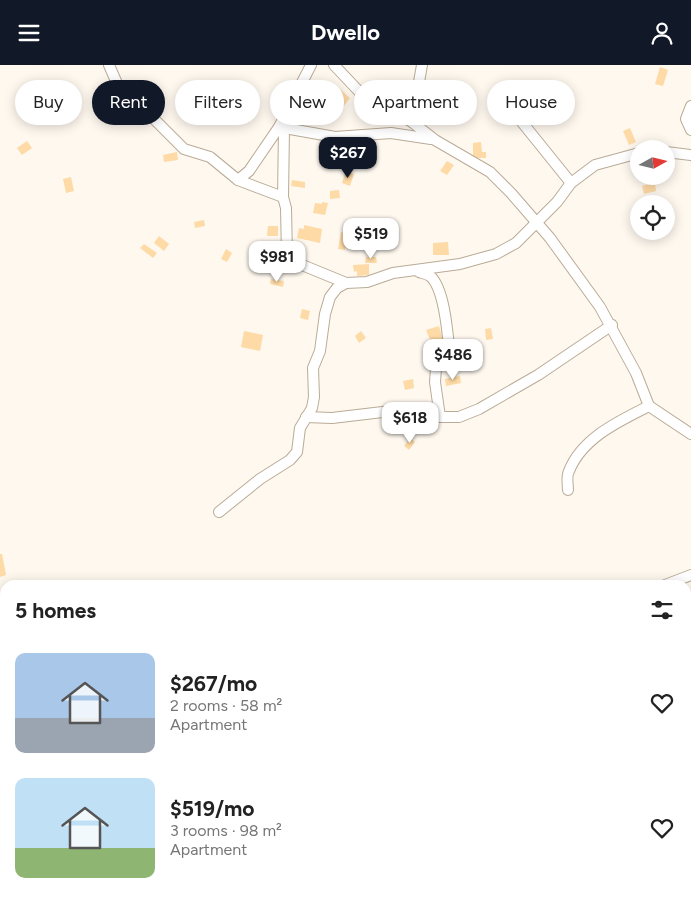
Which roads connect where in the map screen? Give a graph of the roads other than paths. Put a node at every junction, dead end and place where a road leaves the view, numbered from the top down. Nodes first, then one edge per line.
1 (109, 65) edge
2 (310, 65) edge
3 (334, 65) edge
4 (422, 65) edge
5 (419, 80) edge
6 (354, 86) edge
7 (691, 106) edge
8 (416, 125) edge
9 (524, 125) edge
10 (281, 127) junction
11 (691, 130) edge
12 (435, 140) junction
13 (675, 153) edge
14 (630, 155) edge
15 (691, 155) edge
16 (238, 180) junction
17 (571, 183) junction
18 (283, 197) junction
19 (537, 223) junction
20 (417, 272) junction
21 (346, 283) junction
22 (612, 325) junction
23 (649, 406) junction
24 (306, 417) junction
25 (440, 417) junction
26 (691, 434) edge
27 (568, 491) dead end
28 (219, 512) dead end
29 (691, 575) edge
30 (678, 580) edge

1 - 16 street
2 - 10 street
3 - 6 street
4 - 5 street
7 - 11 street
8 - 12 street
9 - 17 street
10 - 12 street
10 - 16 street
10 - 18 street
12 - 19 street
13 - 15 street
14 - 17 street
16 - 18 street
17 - 19 street
18 - 21 street
19 - 20 street
19 - 22 street
20 - 21 street
20 - 25 street
21 - 24 street
22 - 23 street
22 - 25 street
23 - 26 street
23 - 27 street
24 - 25 street
24 - 28 street
29 - 30 street

